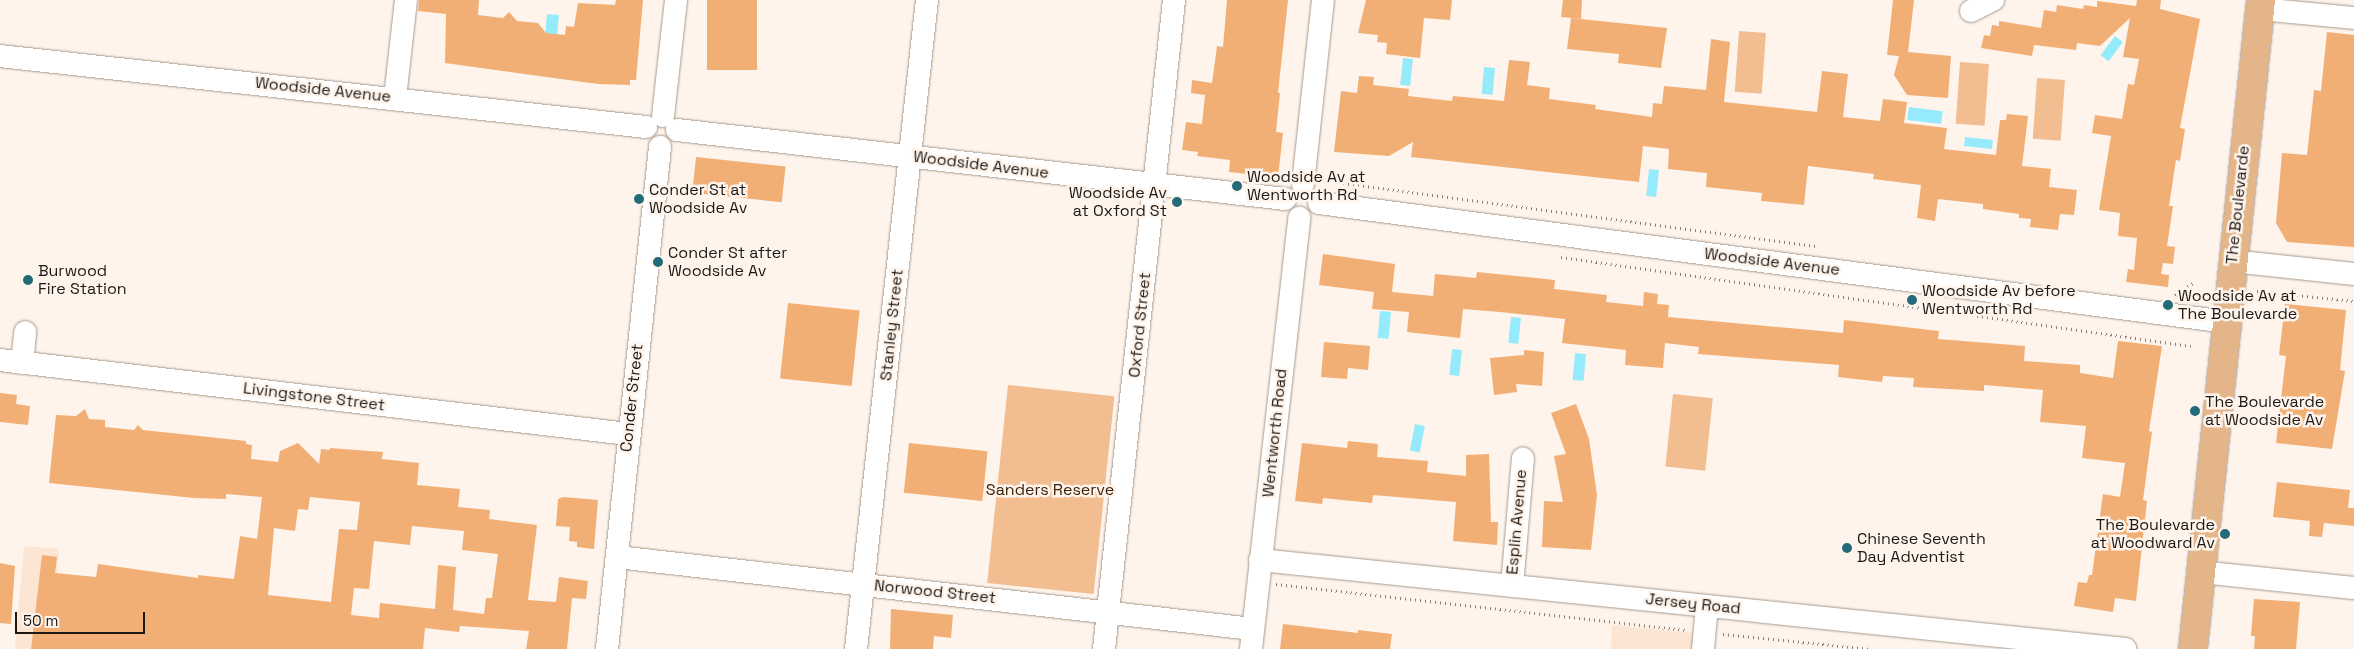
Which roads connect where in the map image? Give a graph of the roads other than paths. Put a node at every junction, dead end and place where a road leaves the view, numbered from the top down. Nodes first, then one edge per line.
1 (406, 0) edge
2 (676, 0) edge
3 (927, 0) edge
4 (1174, 0) edge
5 (1323, 0) edge
6 (1993, 0) edge
7 (2260, 5) edge
8 (1971, 11) dead end
9 (2354, 18) edge
10 (0, 56) edge
11 (395, 98) junction
12 (662, 124) junction
13 (911, 156) junction
14 (1302, 184) junction
15 (1154, 186) junction
16 (1285, 199) junction
17 (1319, 202) junction
18 (1299, 218) junction
19 (2232, 261) junction
20 (2354, 274) edge
21 (2226, 322) junction
22 (25, 332) dead end
23 (0, 360) edge
24 (22, 363) junction
25 (628, 434) junction
26 (1523, 458) dead end
27 (617, 557) junction
28 (1260, 560) junction
29 (2201, 572) junction
30 (863, 585) junction
31 (1512, 586) junction
32 (2354, 588) edge
33 (1707, 606) junction
34 (1108, 611) junction
35 (1252, 639) edge
36 (1704, 640) edge
37 (607, 649) edge
38 (856, 649) edge
39 (1104, 649) edge
40 (2125, 649) edge
41 (2194, 649) edge

1 - 11 street
2 - 12 street
3 - 13 street, Stanley Street
4 - 15 street, Oxford Street
5 - 14 street
6 - 8 street
7 - 9 street
7 - 19 main road, The Boulevarde
10 - 11 street, Woodside Avenue
11 - 12 street, Woodside Avenue
12 - 13 street, Woodside Avenue
12 - 25 street, Conder Street
13 - 15 street, Woodside Avenue
13 - 30 street, Stanley Street
14 - 16 street
14 - 17 street
15 - 16 street, Woodside Avenue
15 - 34 street, Oxford Street
16 - 18 street
17 - 18 street
17 - 21 street, Woodside Avenue
18 - 28 street, Wentworth Road
19 - 20 street
19 - 21 main road, The Boulevarde
21 - 29 main road, The Boulevarde
22 - 24 street
23 - 24 street, Livingstone Street
24 - 25 street, Livingstone Street
25 - 27 street, Conder Street
26 - 31 street, Esplin Avenue
27 - 30 street, Norwood Street
27 - 37 street, Conder Street
28 - 31 street, Jersey Road
28 - 35 street, Wentworth Road
29 - 32 street
29 - 41 main road, The Boulevarde
30 - 34 street, Norwood Street
30 - 38 street, Stanley Street
31 - 33 street, Jersey Road
33 - 36 street
33 - 40 street, Jersey Road
34 - 35 street, Norwood Street
34 - 39 street, Oxford Street

